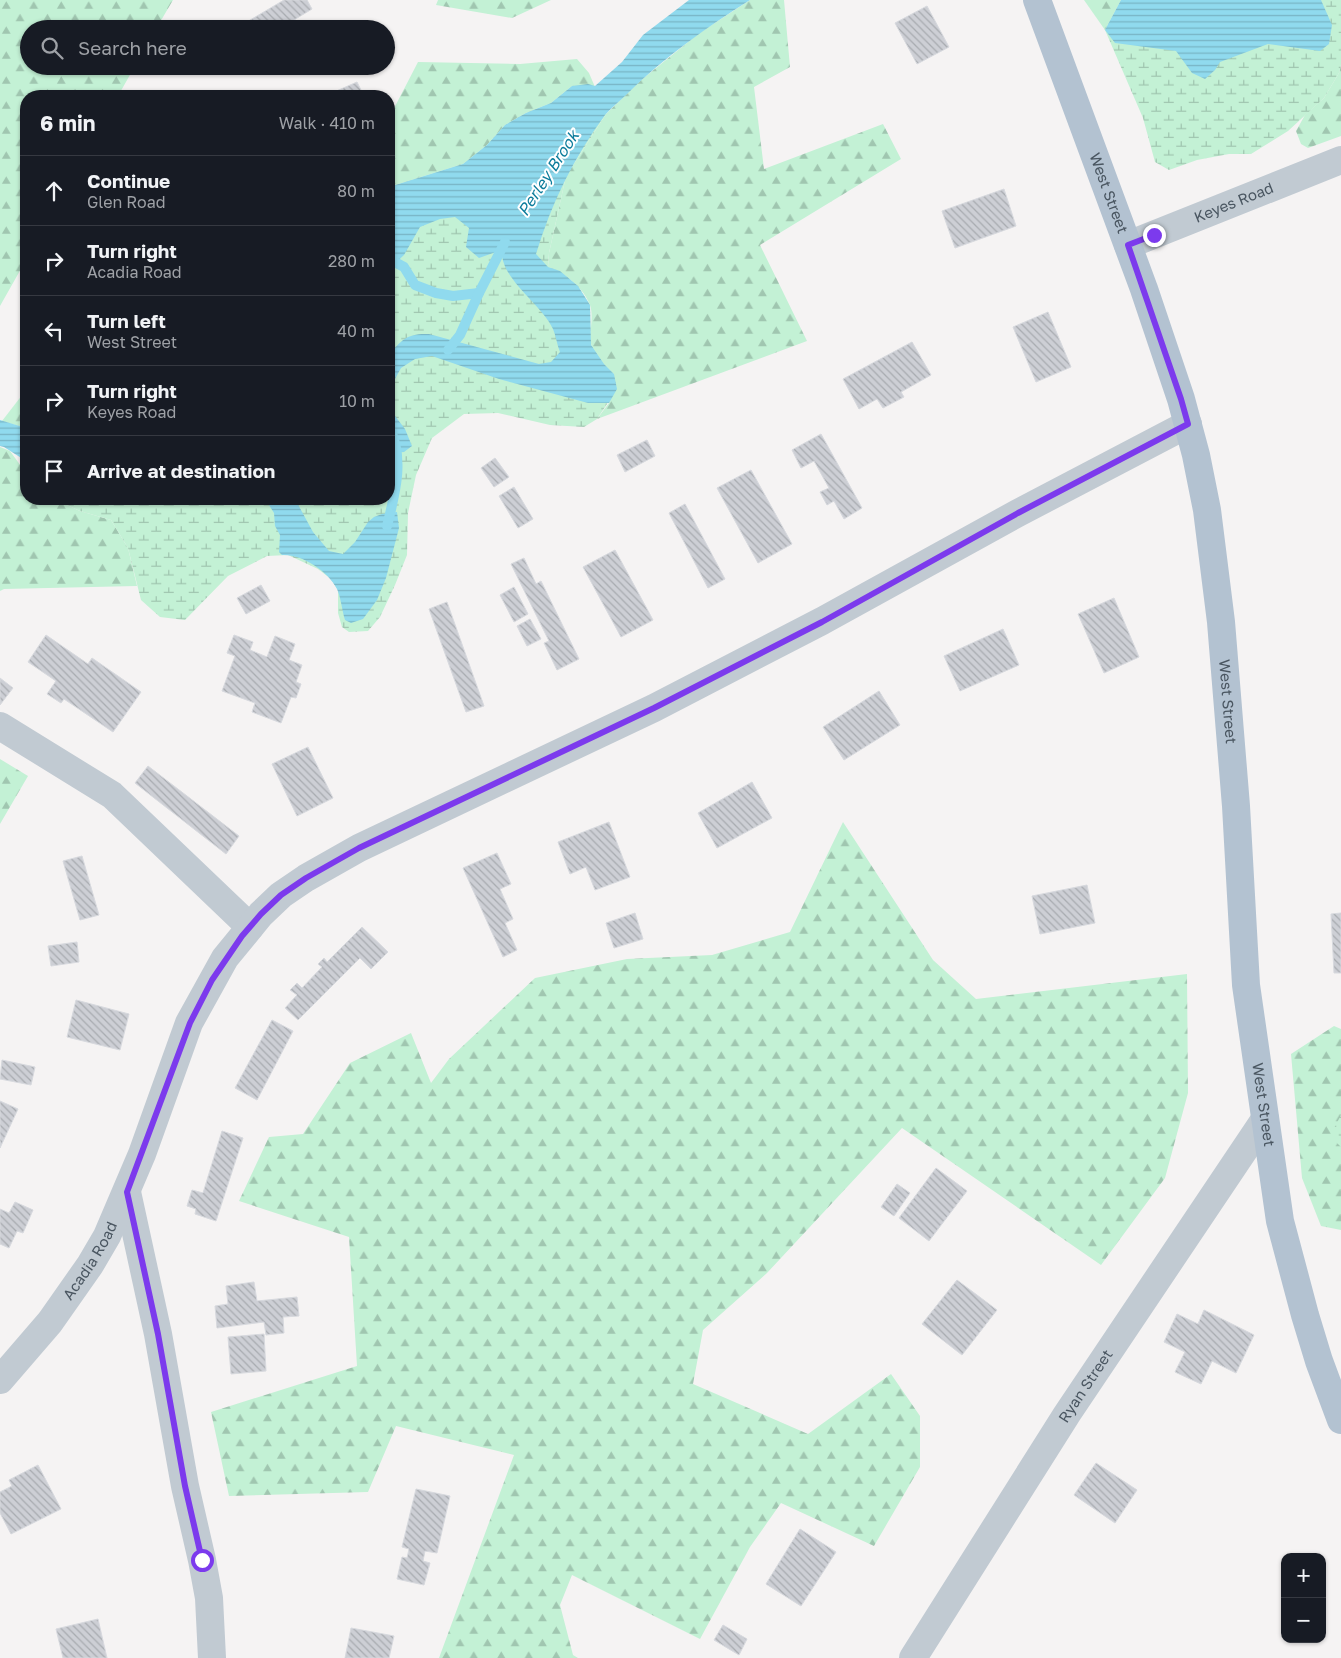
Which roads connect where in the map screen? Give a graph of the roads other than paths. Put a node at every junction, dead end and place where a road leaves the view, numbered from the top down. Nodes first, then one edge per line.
1 (1036, 0) edge
2 (1341, 160) edge
3 (1128, 245) junction
4 (1188, 424) junction
5 (0, 726) edge
6 (250, 927) junction
7 (1265, 1119) junction
8 (127, 1192) junction
9 (0, 1380) edge
10 (1341, 1420) edge
11 (212, 1658) edge
12 (913, 1658) edge

1 - 3 main road, West Street
2 - 3 street, Keyes Road
3 - 4 main road, West Street
4 - 6 street, Acadia Road
4 - 7 main road, West Street
5 - 6 street
6 - 8 street, Acadia Road
7 - 10 main road, West Street
7 - 12 street, Ryan Street
8 - 9 street, Acadia Road
8 - 11 street

